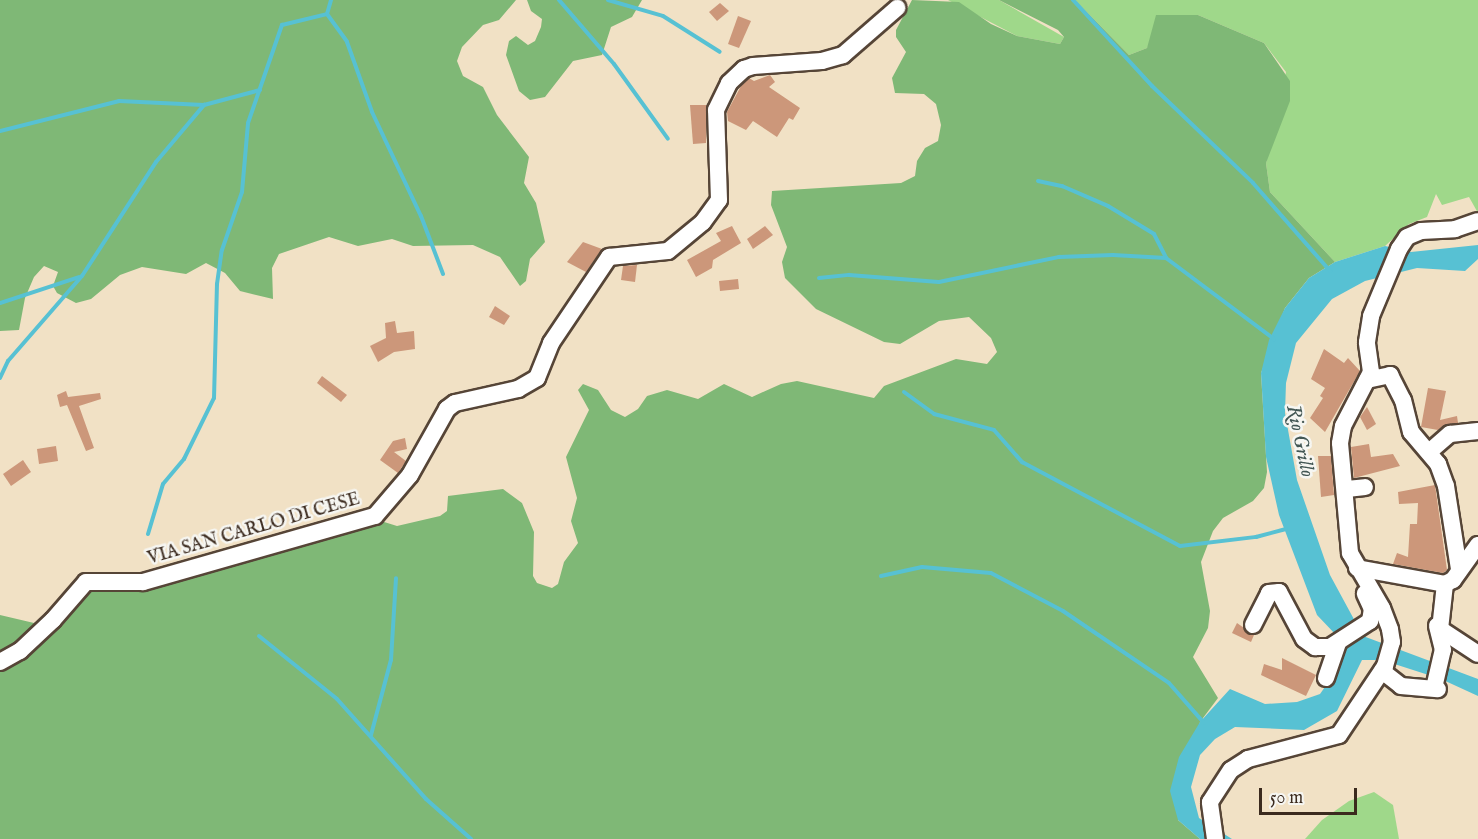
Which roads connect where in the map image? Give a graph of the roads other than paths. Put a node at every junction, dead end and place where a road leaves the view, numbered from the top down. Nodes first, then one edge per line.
1 (897, 8) dead end
2 (1478, 221) edge
3 (1366, 383) junction
4 (1478, 430) edge
5 (1429, 452) junction
6 (1365, 487) dead end
7 (1347, 489) junction
8 (1478, 545) edge
9 (1356, 568) junction
10 (1459, 569) junction
11 (1445, 584) junction
12 (1438, 624) junction
13 (1253, 625) dead end
14 (1338, 644) junction
15 (1478, 654) edge
16 (0, 662) edge
17 (1383, 669) junction
18 (1326, 678) dead end
19 (1215, 839) edge

1 - 16 street, VIA SAN CARLO DI CESE
2 - 3 street
3 - 5 street
3 - 7 street
4 - 5 street
5 - 10 street
6 - 7 street
7 - 9 street
8 - 10 street
9 - 11 street
9 - 14 street
9 - 17 street
10 - 11 street
11 - 12 street
12 - 15 street
12 - 17 street
13 - 14 street
14 - 18 street
17 - 19 street

